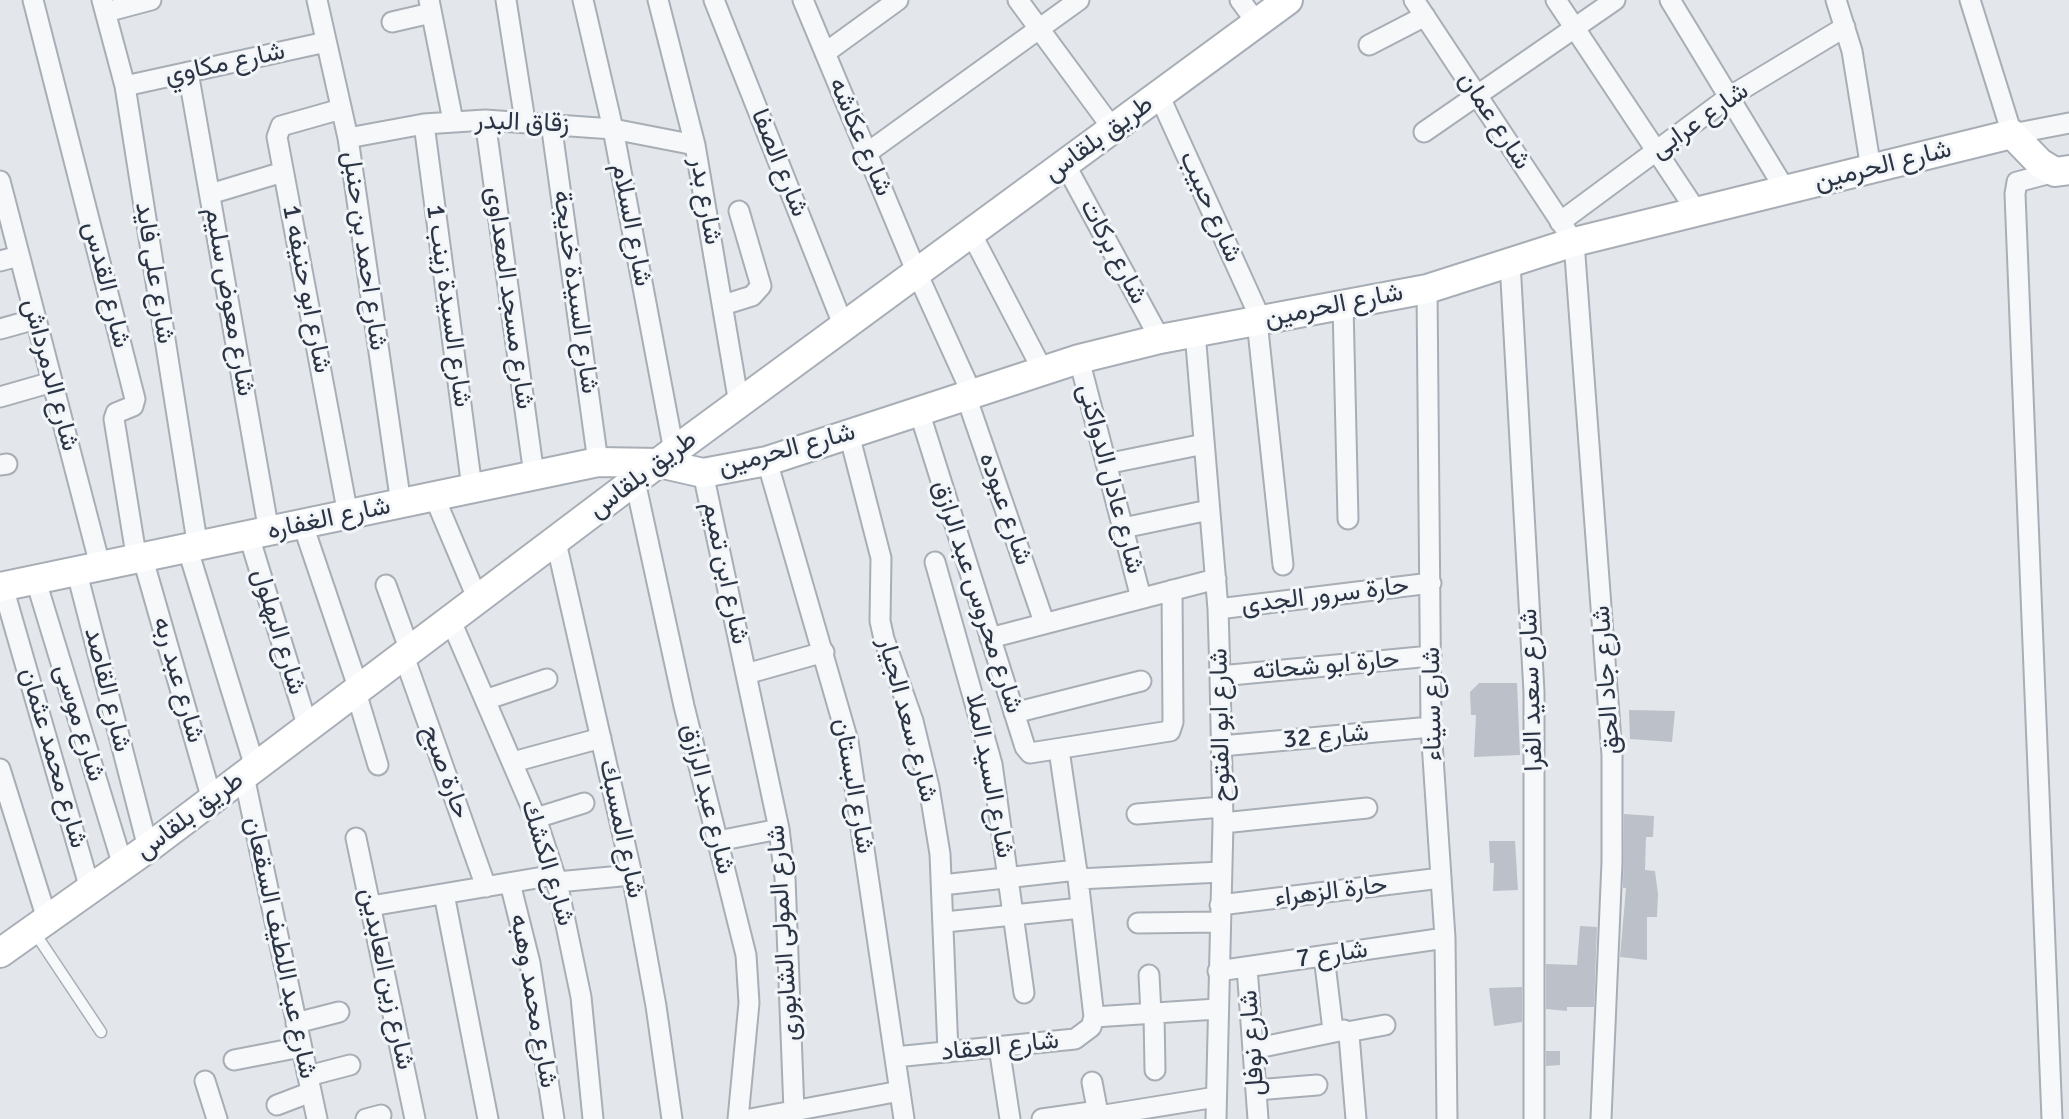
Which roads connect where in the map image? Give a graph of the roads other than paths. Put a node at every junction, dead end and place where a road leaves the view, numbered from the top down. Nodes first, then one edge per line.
1 (33, 0) edge
2 (151, 0) edge
3 (317, 0) edge
4 (506, 0) edge
5 (583, 0) edge
6 (658, 0) edge
7 (714, 0) edge
8 (803, 0) edge
9 (1018, 0) edge
10 (1079, 0) edge
11 (1240, 0) edge
12 (1288, 0) edge
13 (1556, 0) edge
14 (1615, 0) edge
15 (1670, 0) edge
16 (1836, 0) edge
17 (1970, 0) edge
18 (889, 4) edge
19 (104, 6) edge
20 (430, 7) edge
21 (1420, 8) edge
22 (392, 22) dead end
23 (1256, 23) junction
24 (1575, 27) junction
25 (1845, 27) junction
26 (1039, 29) junction
27 (326, 42) junction
28 (1369, 44) dead end
29 (825, 53) junction
30 (188, 72) junction
31 (125, 86) junction
32 (1159, 94) junction
33 (1477, 95) junction
34 (1729, 97) junction
35 (341, 109) junction
36 (485, 120) junction
37 (453, 121) junction
38 (525, 121) junction
39 (551, 123) junction
40 (2069, 123) edge
41 (424, 124) junction
42 (613, 129) junction
43 (1113, 129) junction
44 (1424, 132) dead end
45 (2012, 134) junction
46 (348, 138) junction
47 (695, 145) junction
48 (1657, 151) junction
49 (867, 153) junction
50 (1065, 164) junction
51 (1871, 169) junction
52 (2062, 171) edge
53 (284, 172) junction
54 (0, 181) edge
55 (1786, 191) junction
56 (209, 194) junction
57 (740, 211) dead end
58 (1697, 212) junction
59 (1567, 232) junction
60 (971, 233) junction
61 (19, 256) junction
62 (0, 261) edge
63 (1510, 262) junction
64 (917, 273) junction
65 (1427, 289) junction
66 (1343, 304) junction
67 (723, 305) junction
68 (36, 320) junction
69 (1259, 320) junction
70 (844, 327) junction
71 (0, 329) edge
72 (1195, 332) junction
73 (1160, 339) junction
74 (1079, 359) junction
75 (1043, 372) junction
76 (52, 382) junction
77 (969, 395) junction
78 (0, 397) edge
79 (739, 404) junction
80 (919, 411) junction
81 (849, 434) junction
82 (1204, 444) junction
83 (667, 457) junction
84 (767, 461) junction
85 (598, 462) junction
86 (1106, 464) junction
87 (703, 472) junction
88 (534, 475) junction
89 (635, 481) junction
90 (472, 488) junction
91 (434, 496) junction
92 (401, 504) junction
93 (1209, 510) junction
94 (348, 515) junction
95 (1348, 519) dead end
96 (303, 525) junction
97 (1123, 528) junction
98 (259, 534) junction
99 (556, 542) junction
100 (193, 549) junction
101 (140, 560) junction
102 (935, 562) dead end
103 (1283, 565) dead end
104 (89, 571) junction
105 (1216, 579) junction
106 (36, 581) junction
107 (1431, 583) junction
108 (386, 584) dead end
109 (2, 587) edge
110 (1172, 590) junction
111 (1141, 598) junction
112 (478, 600) junction
113 (1218, 609) junction
114 (451, 621) junction
115 (1044, 622) junction
116 (990, 638) junction
117 (824, 652) junction
118 (407, 654) junction
119 (1431, 656) junction
120 (746, 674) junction
121 (1220, 676) junction
122 (547, 679) dead end
123 (1141, 681) dead end
124 (357, 691) junction
125 (485, 700) junction
126 (1014, 713) junction
127 (1432, 727) junction
128 (308, 728) junction
129 (601, 737) junction
130 (1221, 746) junction
131 (1059, 750) junction
132 (513, 762) junction
133 (377, 765) dead end
134 (0, 769) edge
135 (249, 772) junction
136 (212, 800) junction
137 (584, 803) dead end
138 (1367, 808) dead end
139 (1137, 814) dead end
140 (1222, 815) junction
141 (536, 818) junction
142 (779, 829) junction
143 (356, 838) dead end
144 (718, 841) junction
145 (148, 848) junction
146 (122, 866) junction
147 (1221, 872) junction
148 (1078, 874) junction
149 (632, 875) junction
150 (556, 878) junction
151 (1008, 878) junction
152 (1441, 878) junction
153 (510, 883) junction
154 (942, 885) junction
155 (486, 887) junction
156 (90, 889) junction
157 (444, 894) junction
158 (370, 906) junction
159 (1081, 908) junction
160 (1220, 914) junction
161 (1014, 915) junction
162 (945, 922) junction
163 (1138, 923) dead end
164 (40, 925) junction
165 (1445, 938) junction
166 (0, 953) edge
167 (1324, 956) junction
168 (1247, 967) junction
169 (1218, 971) junction
170 (1149, 975) dead end
171 (1024, 993) dead end
172 (1217, 1010) junction
173 (339, 1012) dead end
174 (1153, 1014) junction
175 (1094, 1017) junction
176 (296, 1023) junction
177 (1385, 1025) dead end
178 (1340, 1031) junction
179 (100, 1032) dead end
180 (302, 1047) junction
181 (999, 1047) junction
182 (1253, 1049) junction
183 (948, 1052) junction
184 (895, 1058) junction
185 (234, 1060) dead end
186 (350, 1065) dead end
187 (1155, 1070) dead end
188 (205, 1081) dead end
189 (1092, 1082) dead end
190 (309, 1084) junction
191 (1317, 1085) dead end
192 (1256, 1090) junction
193 (900, 1091) junction
194 (1216, 1097) junction
195 (277, 1105) dead end
196 (794, 1111) junction
197 (827, 1112) edge
198 (1099, 1115) edge
199 (217, 1119) edge
200 (317, 1119) edge
201 (415, 1119) edge
202 (488, 1119) edge
203 (554, 1119) edge
204 (593, 1119) edge
205 (672, 1119) edge
206 (738, 1119) edge
207 (750, 1119) edge
208 (904, 1119) edge
209 (1010, 1119) edge
210 (1042, 1119) edge
211 (1216, 1119) edge
212 (1258, 1119) edge
213 (1356, 1119) edge
214 (1447, 1119) edge
215 (1534, 1119) edge
216 (1601, 1119) edge
217 (2053, 1119) edge

1 - 101 street, شارع القدس
2 - 19 street
3 - 27 street, شارع احمد بن حنبل
4 - 38 street
5 - 42 street, شارع السلام
6 - 47 street, شارع بدر
7 - 70 street, شارع الصفا
8 - 29 street, شارع عكاشه
9 - 26 street
10 - 26 street
11 - 23 street
12 - 23 street, طريق بلقاس
13 - 24 street
14 - 24 street
15 - 34 street
16 - 25 street
17 - 45 street
18 - 29 street
19 - 31 street, شارع على فايد
20 - 22 street
20 - 37 street
21 - 28 street
21 - 33 street, شارع عمان
23 - 32 street, طريق بلقاس
24 - 33 street
24 - 48 street
25 - 34 street, شارع عرابى
25 - 51 street
26 - 43 street
26 - 49 street
27 - 30 street, شارع مكاوي
27 - 35 street, شارع احمد بن حنبل
29 - 49 street, شارع عكاشه
30 - 31 street, شارع مكاوي
30 - 56 street, شارع معوض سليم
31 - 100 street, شارع على فايد
32 - 43 street, طريق بلقاس
32 - 69 street, شارع حبيب
33 - 44 street
33 - 59 street, شارع عمان
34 - 48 street, شارع عرابى
34 - 55 street
35 - 46 street, شارع احمد بن حنبل
35 - 53 street, شارع ابو حنيفه 1
36 - 37 street, زقاق البدر
36 - 38 street, زقاق البدر
36 - 88 street, شارع مسجد المعداوى
37 - 41 street, زقاق البدر
38 - 39 street, زقاق البدر
39 - 42 street, زقاق البدر
39 - 85 street, شارع السيدة خديجة
40 - 45 street
41 - 46 street, زقاق البدر
41 - 90 street, شارع السيدة زينب 1
42 - 47 street, زقاق البدر
42 - 83 street, شارع السلام
43 - 50 street, طريق بلقاس
45 - 51 street, شارع الحرمين
45 - 52 street
46 - 92 street, شارع احمد بن حنبل
47 - 67 street, شارع بدر
48 - 58 street
48 - 59 street, شارع عرابى
49 - 64 street, شارع عكاشه
50 - 60 street, طريق بلقاس
50 - 73 street, شارع بركات
51 - 55 street, شارع الحرمين
52 - 217 street
53 - 56 street
53 - 94 street, شارع ابو حنيفه 1
54 - 61 street, شارع الدمرداش
55 - 58 street, شارع الحرمين
56 - 98 street, شارع معوض سليم
57 - 67 street
58 - 59 street, شارع الحرمين
59 - 63 street, شارع الحرمين
59 - 216 street, شارع جاد الحق
60 - 64 street, طريق بلقاس
60 - 75 street
61 - 62 street
61 - 68 street, شارع الدمرداش
63 - 65 street, شارع الحرمين
63 - 215 street, شارع سعيد الفرا
64 - 70 street, طريق بلقاس
64 - 77 street, شارع عبوده
65 - 66 street, شارع الحرمين
65 - 107 street, شارع سيناء
66 - 69 street, شارع الحرمين
66 - 95 street
67 - 79 street, شارع بدر
68 - 71 street
68 - 76 street, شارع الدمرداش
69 - 72 street, شارع الحرمين
69 - 103 street, شارع حبيب
70 - 79 street, طريق بلقاس
72 - 73 street, شارع الحرمين
72 - 82 street, شارع ابو الفتوح
73 - 74 street, شارع الحرمين
74 - 75 street, شارع الحرمين
74 - 86 street, شارع عادل الدواكنى
75 - 77 street, شارع الحرمين
76 - 78 street
76 - 104 street, شارع الدمرداش
77 - 80 street, شارع الحرمين
77 - 115 street, شارع عبوده
79 - 83 street, طريق بلقاس
80 - 81 street, شارع الحرمين
80 - 116 street, شارع محروس عبد الرازق
81 - 84 street, شارع الحرمين
81 - 154 street, شارع سعد الجيار
82 - 86 street
82 - 93 street, شارع ابو الفتوح
83 - 85 street, شارع الغفاره
83 - 87 street, شارع الحرمين
83 - 89 street, طريق بلقاس
84 - 87 street, شارع الحرمين
84 - 117 street, شارع البستان
85 - 88 street, شارع الغفاره
86 - 97 street, شارع عادل الدواكنى
87 - 120 street, شارع ابن تميم
88 - 90 street, شارع الغفاره
89 - 99 street, طريق بلقاس
89 - 144 street, شارع عبد الرازق
90 - 91 street, شارع الغفاره
91 - 92 street, شارع الغفاره
91 - 112 street
92 - 94 street, شارع الغفاره
93 - 97 street
93 - 105 street, شارع ابو الفتوح
94 - 96 street, شارع الغفاره
96 - 98 street, شارع الغفاره
96 - 124 street
97 - 111 street, شارع عادل الدواكنى
98 - 100 street, شارع الغفاره
98 - 128 street, شارع البهلول
99 - 112 street, طريق بلقاس
99 - 129 street, شارع المسبك
100 - 101 street, شارع الغفاره
100 - 135 street, شارع على فايد
101 - 104 street, شارع الغفاره
101 - 136 street, شارع عبد ربه
102 - 151 street, شارع السيد الملا
104 - 106 street, شارع الغفاره
104 - 145 street, شارع القاصد
105 - 110 street
105 - 113 street, شارع ابو الفتوح
106 - 109 street, شارع الغفاره
106 - 146 street, شارع موسى
107 - 113 street, حارة سرور الجدى
107 - 119 street, شارع سيناء
108 - 118 street, حارة صبح
109 - 156 street, شارع محمد عثمان
110 - 111 street
110 - 131 street, شارع محروس عبد الرازق
111 - 115 street
112 - 114 street, طريق بلقاس
113 - 121 street, شارع ابو الفتوح
114 - 118 street, طريق بلقاس
114 - 125 street, شارع الكشك
115 - 116 street
116 - 126 street, شارع محروس عبد الرازق
117 - 120 street
117 - 184 street, شارع البستان
118 - 124 street, طريق بلقاس
118 - 155 street, حارة صبح
119 - 121 street, حارة ابو شحاته
119 - 127 street, شارع سيناء
120 - 142 street, شارع المولى الشابورى
121 - 130 street, شارع ابو الفتوح
122 - 125 street
123 - 126 street
124 - 128 street, طريق بلقاس
124 - 133 street
125 - 132 street, شارع الكشك
126 - 131 street, شارع محروس عبد الرازق
127 - 130 street, شارع 32
127 - 152 street, شارع سيناء
128 - 135 street, طريق بلقاس
129 - 132 street
129 - 149 street, شارع المسبك
130 - 140 street, شارع ابو الفتوح
131 - 148 street
132 - 141 street, شارع الكشك
134 - 164 street
135 - 136 street, طريق بلقاس
135 - 176 street, شارع عبد اللطيف السقعان
136 - 145 street, طريق بلقاس
137 - 141 street
138 - 140 street
139 - 140 street
140 - 147 street, شارع ابو الفتوح
141 - 150 street, شارع الكشك
142 - 144 street
142 - 196 street, شارع المولى الشابورى
143 - 158 street, شارع زين العابدين
144 - 206 street, شارع عبد الرازق
145 - 146 street, طريق بلقاس
146 - 156 street, طريق بلقاس
147 - 148 street
147 - 160 street, شارع ابو الفتوح
148 - 151 street
148 - 159 street
149 - 150 street
149 - 205 street, شارع المسبك
150 - 153 street
150 - 204 street, شارع الكشك
151 - 154 street
151 - 161 street, شارع السيد الملا
152 - 160 street, حارة الزهراء
152 - 165 street, شارع سيناء
153 - 155 street
153 - 203 street, شارع محمد وهبه
154 - 162 street, شارع سعد الجيار
155 - 157 street
156 - 164 street, طريق بلقاس
157 - 158 street
157 - 202 street
158 - 201 street, شارع زين العابدين
159 - 161 street
159 - 175 street
160 - 163 street, حارة الزهراء
160 - 169 street, شارع ابو الفتوح
161 - 162 street
161 - 171 street, شارع السيد الملا
162 - 183 street, شارع سعد الجيار
164 - 166 street, طريق بلقاس
164 - 179 lane
165 - 167 street, شارع 7
165 - 214 street, شارع سيناء
167 - 168 street, شارع 7
167 - 178 street
168 - 169 street, شارع 7
168 - 182 street, شارع نوفل
169 - 172 street, شارع ابو الفتوح
170 - 174 street
172 - 174 street
172 - 194 street, شارع ابو الفتوح
173 - 176 street
174 - 175 street
174 - 187 street
175 - 181 street, شارع العقاد
176 - 180 street, شارع عبد اللطيف السقعان
177 - 178 street
178 - 182 street
178 - 213 street
180 - 185 street
180 - 190 street, شارع عبد اللطيف السقعان
181 - 183 street, شارع العقاد
181 - 209 street
182 - 192 street, شارع نوفل
183 - 184 street, شارع العقاد
184 - 193 street, شارع البستان
186 - 190 street
188 - 199 street
189 - 198 street
190 - 195 street
190 - 200 street, شارع عبد اللطيف السقعان
191 - 192 street
192 - 212 street, شارع نوفل
193 - 197 street
193 - 208 street, شارع البستان
194 - 198 street
194 - 211 street, شارع ابو الفتوح
196 - 197 street
196 - 207 street
198 - 210 street

